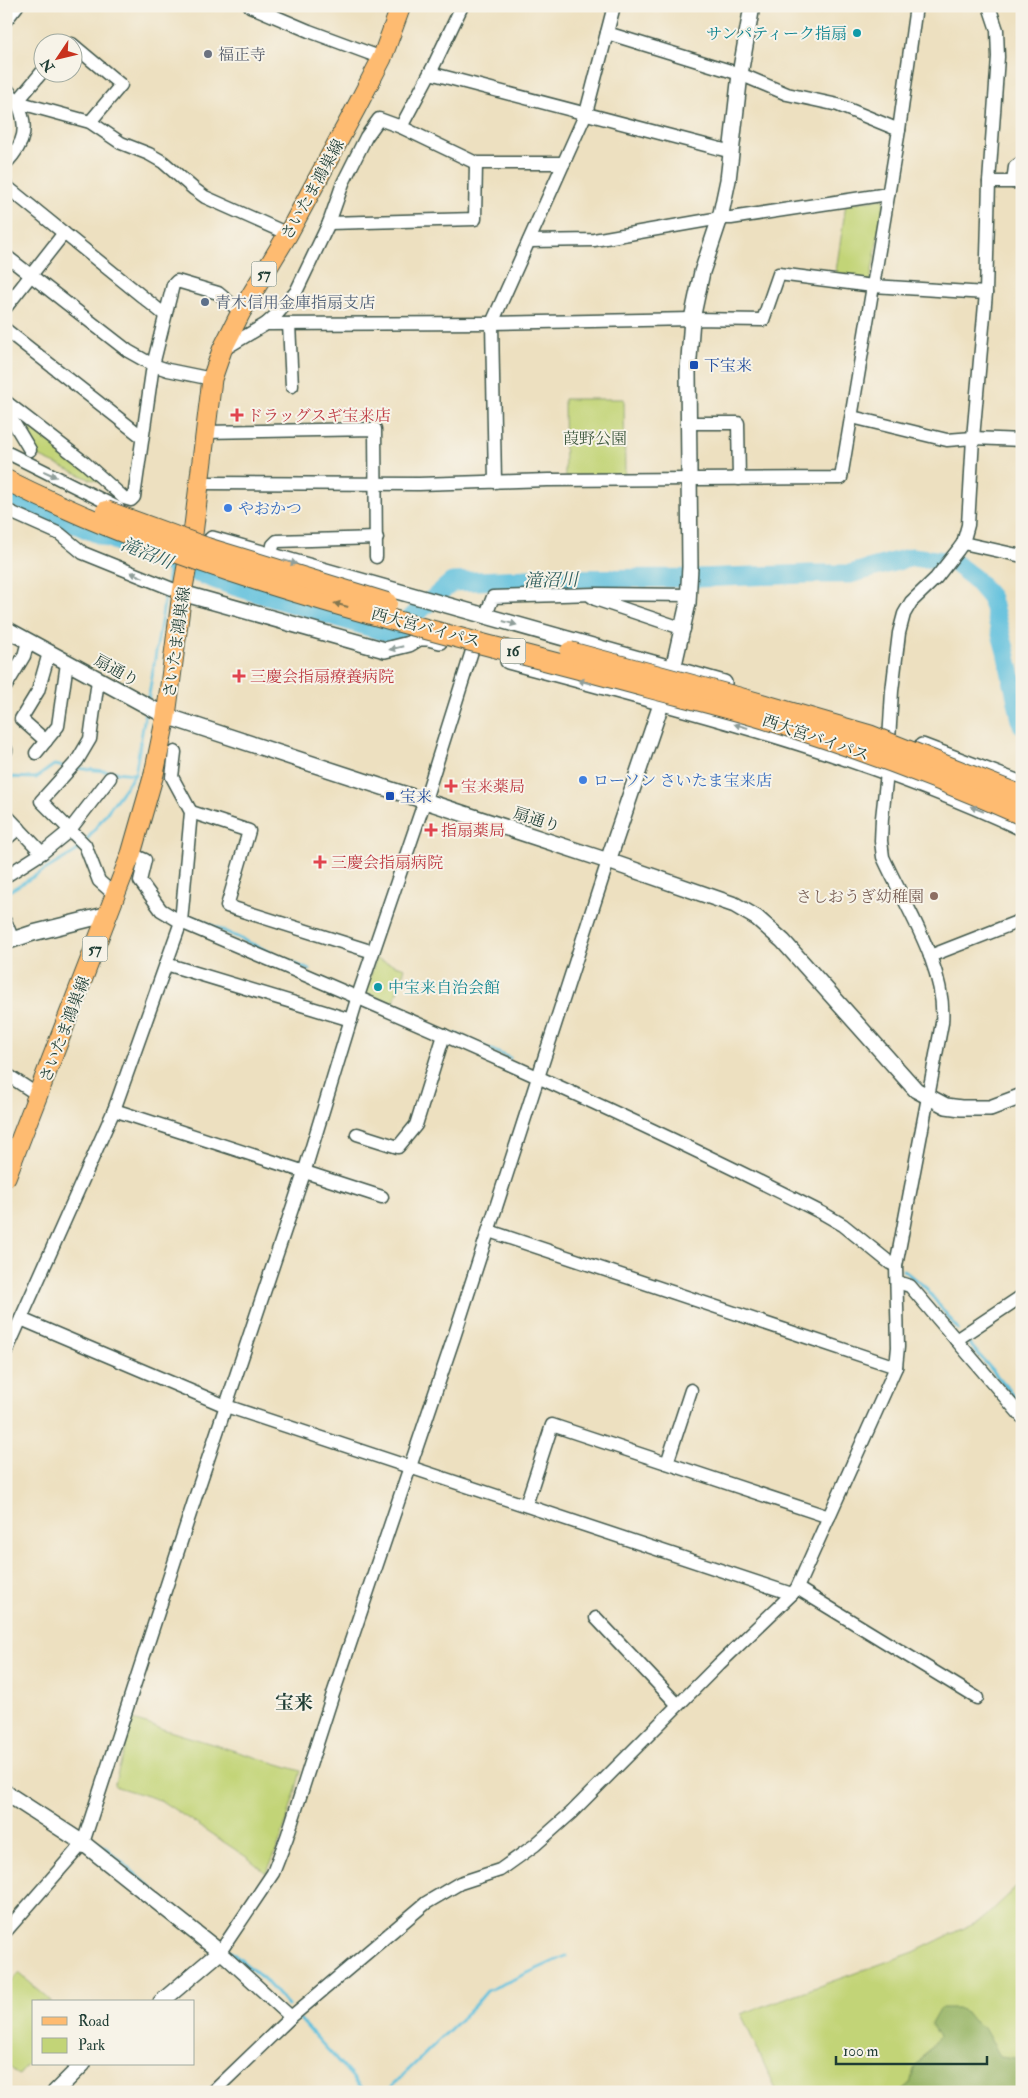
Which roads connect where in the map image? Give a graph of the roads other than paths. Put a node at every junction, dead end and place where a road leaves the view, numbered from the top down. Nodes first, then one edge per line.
1 (16, 6) edge
2 (250, 6) edge
3 (401, 6) edge
4 (462, 6) edge
5 (614, 6) edge
6 (752, 6) edge
7 (916, 6) edge
8 (989, 6) edge
9 (6, 20) edge
10 (607, 33) junction
11 (82, 53) edge
12 (382, 58) junction
13 (430, 72) junction
14 (740, 74) junction
15 (34, 82) edge
16 (6, 88) edge
17 (17, 102) junction
18 (586, 113) junction
19 (90, 122) junction
20 (401, 127) junction
21 (899, 130) junction
22 (732, 152) junction
23 (1022, 162) edge
24 (6, 163) edge
25 (476, 163) junction
26 (564, 163) junction
27 (1017, 181) edge
28 (988, 182) junction
29 (6, 186) edge
30 (888, 194) junction
31 (720, 218) junction
32 (329, 223) junction
33 (64, 233) junction
34 (288, 234) junction
35 (529, 241) junction
36 (6, 256) edge
37 (31, 275) junction
38 (873, 286) junction
39 (986, 293) junction
40 (6, 307) edge
41 (241, 312) junction
42 (165, 315) junction
43 (692, 319) junction
44 (492, 323) junction
45 (266, 324) junction
46 (289, 324) junction
47 (6, 330) edge
48 (222, 350) junction
49 (153, 365) junction
50 (212, 379) junction
51 (292, 386) dead end
52 (6, 402) edge
53 (6, 410) edge
54 (852, 417) junction
55 (689, 423) junction
56 (205, 432) junction
57 (141, 436) junction
58 (973, 438) junction
59 (1022, 440) edge
60 (30, 450) dead end
61 (6, 452) edge
62 (6, 466) edge
63 (739, 479) junction
64 (6, 480) edge
65 (689, 480) junction
66 (495, 482) junction
67 (199, 483) junction
68 (375, 483) junction
69 (6, 510) edge
70 (193, 534) junction
71 (377, 538) junction
72 (961, 546) junction
73 (1022, 556) edge
74 (271, 557) junction
75 (376, 557) dead end
76 (183, 589) junction
77 (689, 592) junction
78 (590, 594) junction
79 (485, 616) junction
80 (6, 629) edge
81 (684, 629) junction
82 (28, 642) junction
83 (472, 651) junction
84 (49, 653) junction
85 (68, 663) junction
86 (674, 669) junction
87 (98, 680) junction
88 (6, 686) edge
89 (662, 703) junction
90 (166, 716) junction
91 (889, 733) junction
92 (46, 741) junction
93 (175, 752) dead end
94 (36, 753) dead end
95 (887, 773) junction
96 (110, 778) dead end
97 (1022, 784) edge
98 (1022, 796) edge
99 (425, 800) junction
100 (191, 812) junction
101 (6, 815) edge
102 (1022, 815) edge
103 (19, 828) junction
104 (1022, 828) edge
105 (69, 831) junction
106 (6, 839) edge
107 (42, 852) junction
108 (131, 854) junction
109 (608, 860) junction
110 (6, 876) edge
111 (116, 896) junction
112 (109, 914) junction
113 (1022, 920) edge
114 (181, 922) junction
115 (6, 923) edge
116 (10, 941) edge
117 (373, 952) junction
118 (930, 956) junction
119 (166, 964) junction
120 (358, 996) junction
121 (350, 1020) junction
122 (444, 1034) junction
123 (6, 1074) edge
124 (538, 1076) junction
125 (38, 1095) junction
126 (928, 1097) junction
127 (1021, 1098) edge
128 (114, 1110) junction
129 (357, 1134) dead end
130 (304, 1173) junction
131 (6, 1177) edge
132 (382, 1198) dead end
133 (489, 1231) junction
134 (896, 1266) junction
135 (897, 1282) junction
136 (1022, 1301) edge
137 (21, 1319) junction
138 (956, 1340) junction
139 (6, 1352) edge
140 (896, 1367) junction
141 (691, 1390) dead end
142 (226, 1406) junction
143 (1022, 1417) edge
144 (667, 1463) junction
145 (411, 1467) junction
146 (526, 1505) junction
147 (829, 1517) junction
148 (794, 1591) junction
149 (596, 1618) dead end
150 (977, 1698) dead end
151 (678, 1705) junction
152 (6, 1793) edge
153 (83, 1843) junction
154 (6, 1931) edge
155 (220, 1952) junction
156 (163, 2000) edge
157 (291, 2017) junction
158 (81, 2066) edge
159 (56, 2092) edge
160 (213, 2092) edge

1 - 9 street
2 - 12 street
3 - 12 main road, さいたま鴻巣線 / 57
4 - 13 street
5 - 10 street
6 - 14 street
7 - 21 street
8 - 28 street
10 - 14 street
10 - 18 street
11 - 19 street
12 - 34 main road, さいたま鴻巣線 / 57
13 - 18 street
13 - 20 street
14 - 21 street
14 - 22 street
15 - 17 street
16 - 17 street
17 - 19 street
17 - 24 street
18 - 22 street
18 - 26 street
19 - 34 street
20 - 25 street
20 - 32 street
21 - 30 street
22 - 31 street
23 - 27 street
25 - 26 street
25 - 32 street
26 - 35 street
27 - 28 street
28 - 39 street
29 - 33 street
30 - 31 street
30 - 38 street
31 - 35 street
31 - 43 street
32 - 45 street
33 - 37 street
33 - 42 street
34 - 41 main road, さいたま鴻巣線 / 57
35 - 44 street
36 - 37 street
37 - 40 street
37 - 49 street
38 - 39 street
38 - 43 street
38 - 54 street
39 - 58 street
41 - 42 street
41 - 48 main road, さいたま鴻巣線 / 57
42 - 49 street
43 - 44 street
43 - 55 street
44 - 46 street
44 - 66 street
45 - 46 street
45 - 48 street
46 - 51 street
47 - 57 street
48 - 50 main road, さいたま鴻巣線 / 57
49 - 50 street
49 - 57 street
50 - 56 main road, さいたま鴻巣線 / 57
52 - 57 street
53 - 60 street
54 - 58 street
54 - 63 street
55 - 63 street
55 - 65 street
56 - 67 main road, さいたま鴻巣線 / 57
56 - 68 street
58 - 59 street
58 - 72 street
61 -> 70 street
62 - 98 highway, 西大宮バイパス / 16, bridge
63 - 65 street
102 -> 64 highway, 西大宮バイパス / 16, bridge
65 - 66 street
65 - 77 street
66 - 68 street
67 - 68 street
67 - 70 main road, さいたま鴻巣線 / 57
68 - 71 street
76 -> 69 street
70 - 74 street
70 - 76 main road, さいたま鴻巣線 / 57
71 - 74 street
71 - 75 street
72 - 73 street
72 - 91 street
74 -> 79 street
83 -> 76 street
76 - 90 main road, さいたま鴻巣線 / 57
77 - 78 street
77 - 81 street
78 - 79 street
78 - 81 street
79 -> 86 street
80 - 82 street, 扇通り
81 - 86 street
82 - 84 street, 扇通り
82 - 88 street
89 -> 83 street
83 - 99 street
84 - 85 street, 扇通り
84 - 92 street
85 - 87 street, 扇通り
85 - 92 street
86 - 89 street
86 - 91 street
87 - 90 street, 扇通り
87 - 105 street
95 -> 89 street
89 - 109 street
90 - 99 street, 扇通り
90 - 108 main road, さいたま鴻巣線 / 57
91 - 95 street
91 - 97 street
92 - 94 street
93 - 100 street
104 -> 95 street
95 - 118 street
96 - 105 street
99 - 109 street, 扇通り
99 - 117 street
100 - 114 street
100 - 117 street
101 - 103 street
103 - 106 street
103 - 107 street
105 - 107 street
105 - 111 street
107 - 110 street
108 - 111 main road, さいたま鴻巣線 / 57
108 - 114 street
109 - 124 street
109 - 126 street, 扇通り
111 - 112 main road, さいたま鴻巣線 / 57
112 - 116 street
112 - 125 main road, さいたま鴻巣線 / 57
113 - 118 street
114 - 119 street
114 - 120 street
115 - 116 street
117 - 120 street
118 - 126 street
119 - 121 street
119 - 128 street
120 - 121 street
120 - 122 street
121 - 130 street
122 - 124 street
122 - 129 street
123 - 125 street
124 - 133 street
124 - 134 street
125 - 131 main road, さいたま鴻巣線 / 57
126 - 127 street, 扇通り
126 - 134 street
128 - 130 street
128 - 137 street
130 - 132 street
130 - 142 street
133 - 140 street
133 - 145 street
134 - 135 street
135 - 138 street
135 - 140 street
136 - 138 street
137 - 139 street
137 - 142 street
138 - 143 street
140 - 147 street
141 - 144 street
142 - 145 street
142 - 153 street
144 - 146 street
144 - 147 street
145 - 146 street
145 - 155 street
146 - 148 street
147 - 148 street
148 - 150 street
148 - 151 street
149 - 151 street
151 - 157 street
152 - 153 street
153 - 154 street
153 - 155 street
155 - 156 street
155 - 157 street
157 - 160 street
158 - 159 street

